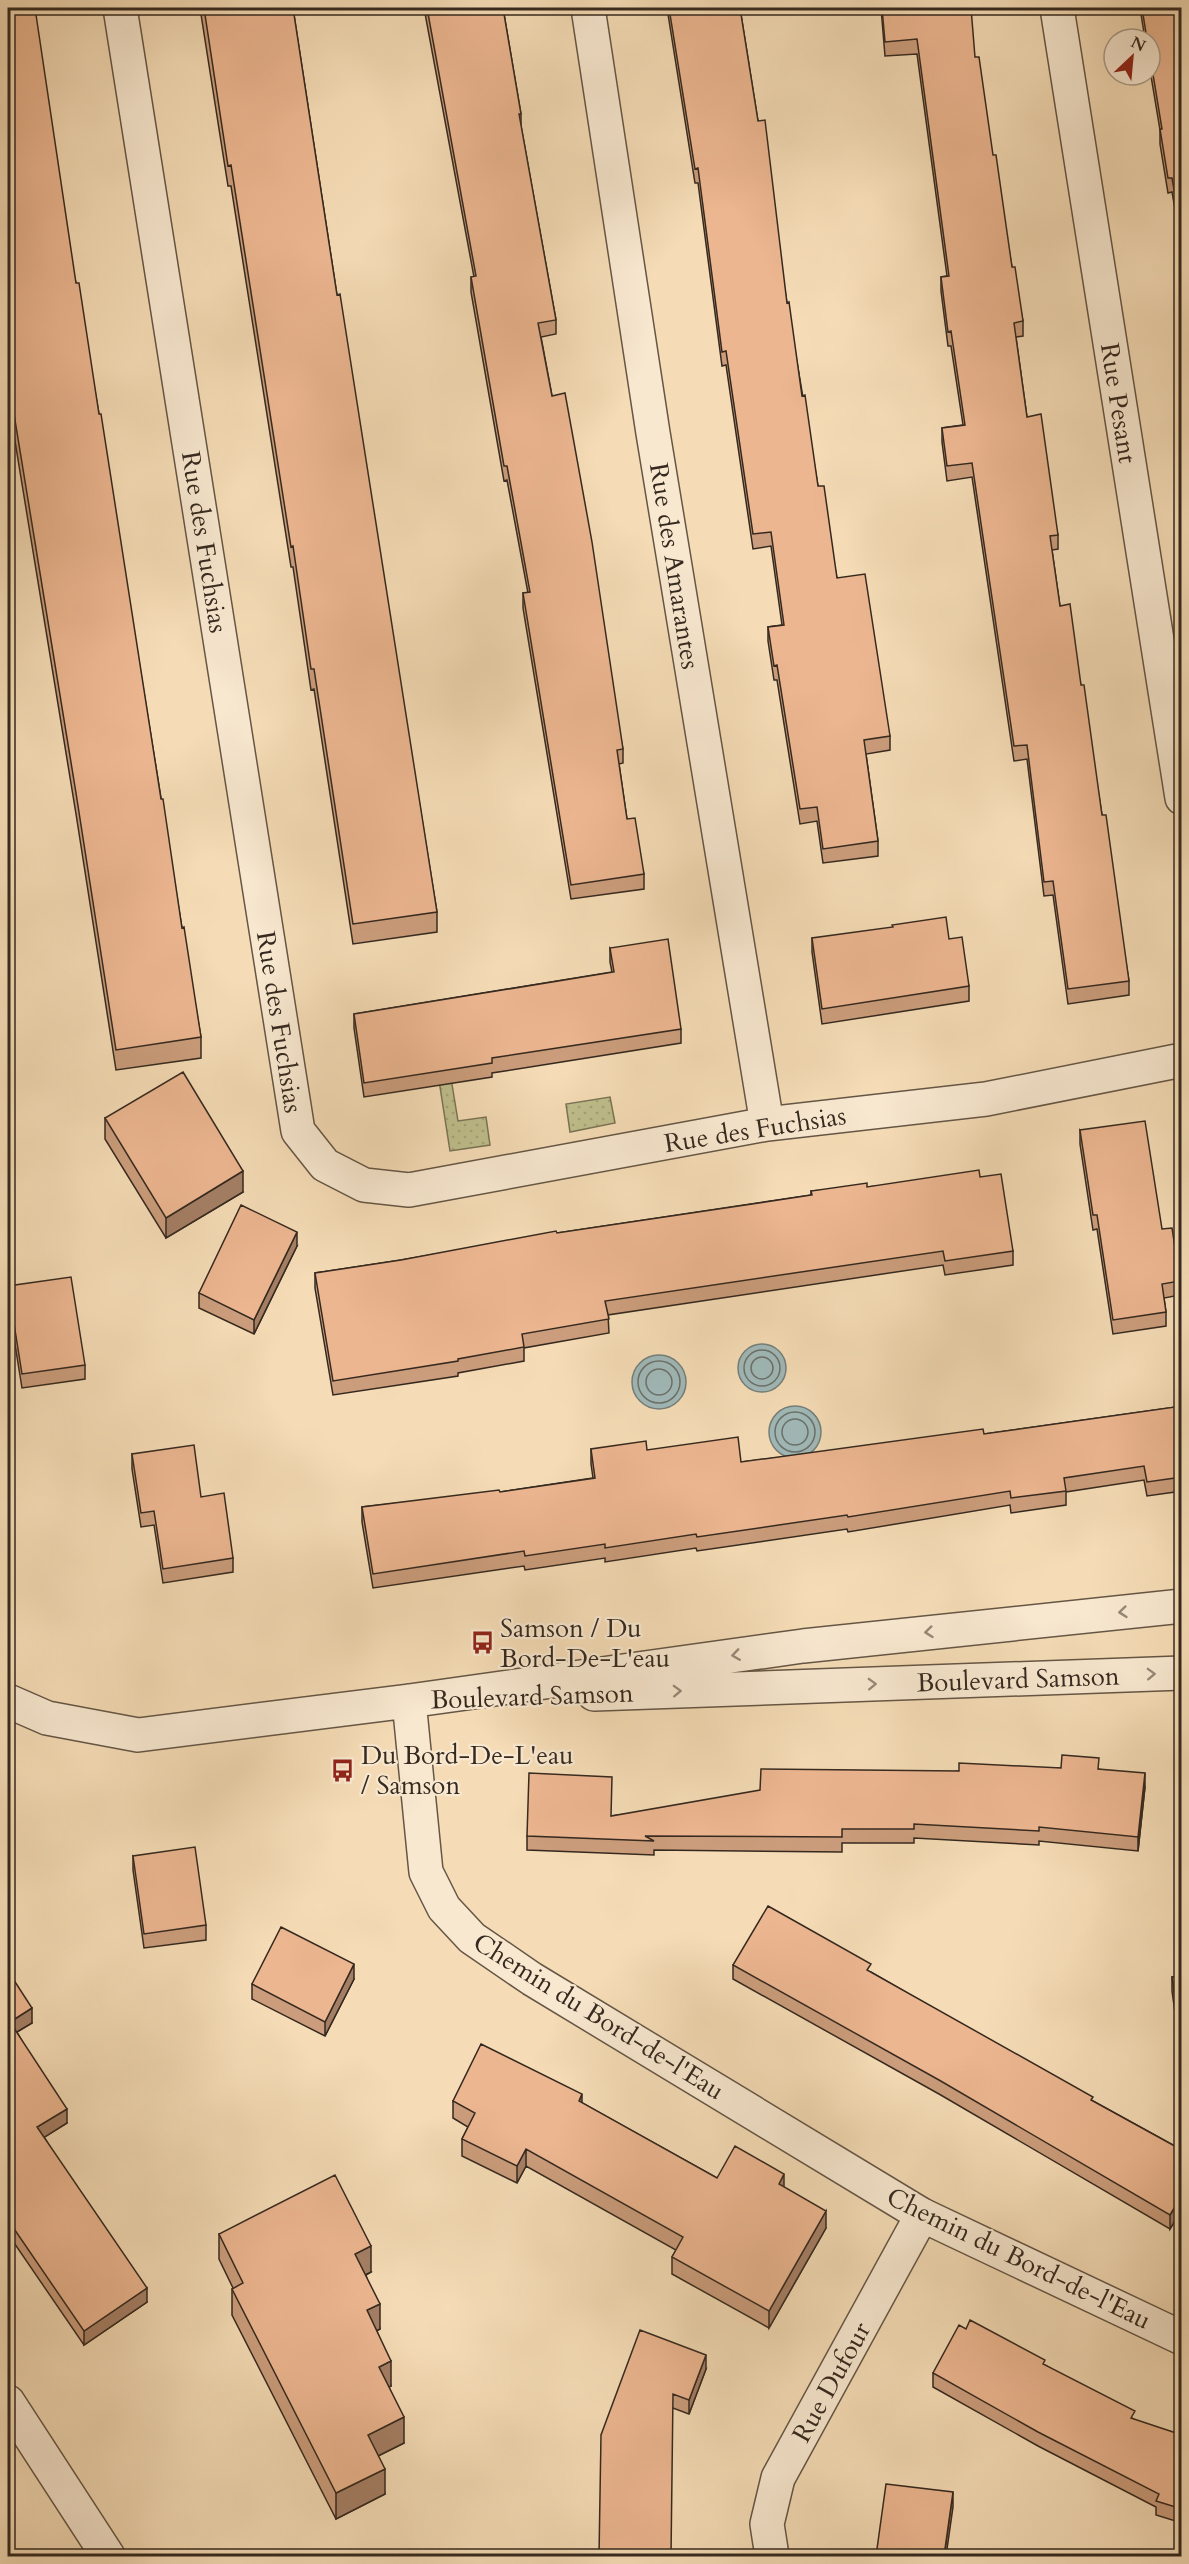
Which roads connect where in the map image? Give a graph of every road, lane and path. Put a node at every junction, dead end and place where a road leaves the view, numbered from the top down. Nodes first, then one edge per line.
1 (120, 8) edge
2 (588, 8) edge
3 (1057, 8) edge
4 (1182, 798) edge
5 (1182, 1060) edge
6 (767, 1124) junction
7 (1182, 1606) edge
8 (1182, 1673) edge
9 (8, 1701) edge
10 (409, 1701) junction
11 (922, 2215) junction
12 (1182, 2338) edge
13 (8, 2402) edge
14 (108, 2556) edge
15 (772, 2556) edge

1 - 6 street, Rue des Fuchsias
2 - 6 street, Rue des Amarantes
3 - 4 street, Rue Pesant
5 - 6 street, Rue des Fuchsias
7 -> 10 street, Boulevard Samson
10 -> 8 street, Boulevard Samson
9 - 10 street
10 - 11 street, Chemin du Bord-de-l'Eau
11 - 12 street, Chemin du Bord-de-l'Eau
11 - 15 street, Rue Dufour
13 - 14 street

